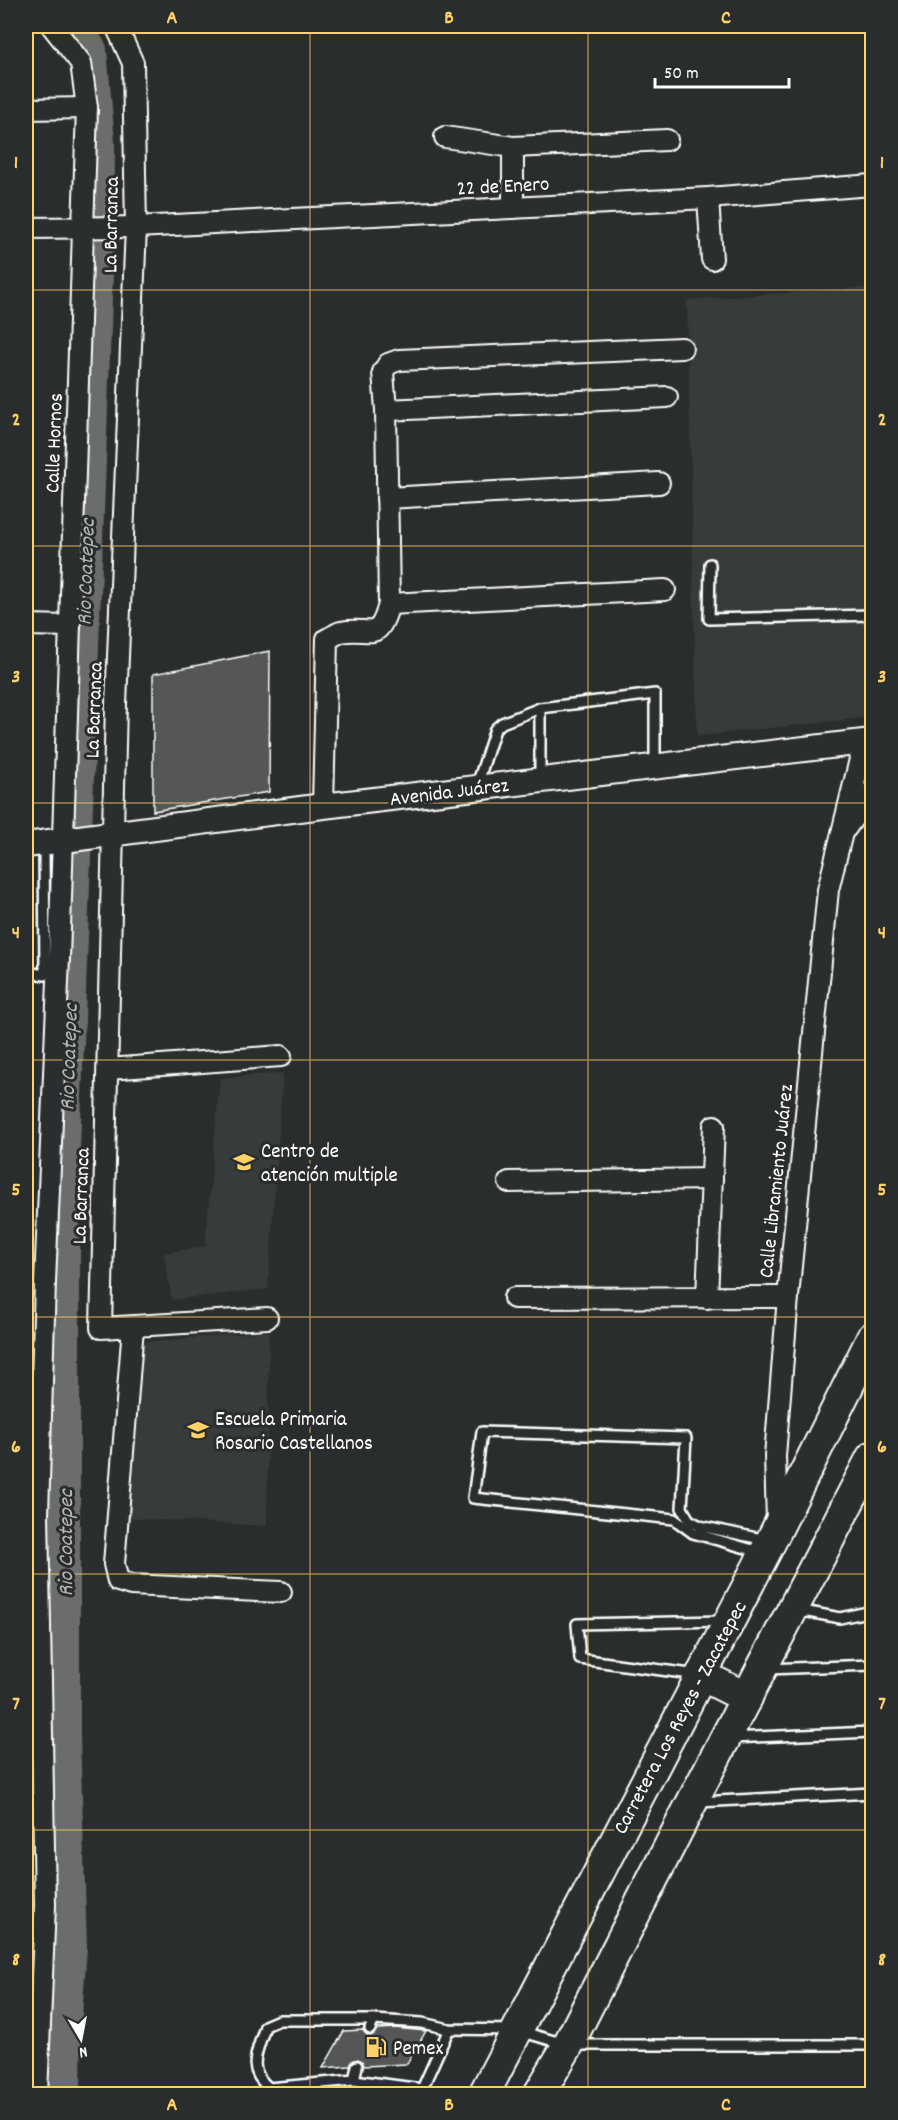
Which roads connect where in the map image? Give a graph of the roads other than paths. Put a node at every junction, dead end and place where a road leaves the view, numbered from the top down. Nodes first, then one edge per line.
1 (52, 26) edge
2 (116, 26) edge
3 (87, 108) junction
4 (26, 109) edge
5 (445, 137) dead end
6 (667, 140) dead end
7 (513, 147) junction
8 (873, 185) edge
9 (708, 198) junction
10 (513, 208) junction
11 (133, 227) junction
12 (26, 228) edge
13 (87, 228) junction
14 (712, 259) dead end
15 (682, 348) dead end
16 (667, 397) dead end
17 (386, 410) junction
18 (658, 483) dead end
19 (387, 498) junction
20 (710, 564) dead end
21 (665, 590) dead end
22 (389, 604) junction
23 (873, 615) edge
24 (26, 625) edge
25 (70, 626) junction
26 (540, 708) junction
27 (868, 742) edge
28 (655, 767) junction
29 (540, 781) junction
30 (476, 788) junction
31 (873, 791) edge
32 (323, 806) junction
33 (105, 835) junction
34 (840, 838) junction
35 (50, 842) edge
36 (26, 972) edge
37 (281, 1056) dead end
38 (108, 1069) junction
39 (714, 1126) dead end
40 (712, 1179) junction
41 (510, 1182) dead end
42 (788, 1297) junction
43 (514, 1298) dead end
44 (708, 1298) junction
45 (267, 1318) dead end
46 (133, 1327) junction
47 (873, 1338) edge
48 (873, 1457) edge
49 (771, 1541) junction
50 (280, 1592) dead end
51 (793, 1610) junction
52 (873, 1611) edge
53 (729, 1621) junction
54 (873, 1665) edge
55 (762, 1669) junction
56 (701, 1675) junction
57 (747, 1698) junction
58 (873, 1732) edge
59 (725, 1738) junction
60 (873, 1793) edge
61 (692, 1802) junction
62 (35, 1905) edge
63 (33, 1989) edge
64 (449, 2029) junction
65 (516, 2030) junction
66 (568, 2045) junction
67 (873, 2045) edge
68 (357, 2066) dead end
69 (354, 2080) junction
70 (422, 2088) junction
71 (37, 2094) edge
72 (434, 2094) edge
73 (484, 2094) edge
74 (539, 2094) edge

1 - 3 street, Calle Hornos
2 - 11 street, La Barranca
3 - 4 street
3 - 13 street, Calle Hornos
5 - 7 street
6 - 7 street
7 - 10 street
8 - 9 street, 22 de Enero
9 - 10 street, 22 de Enero
9 - 14 street
10 - 11 street, 22 de Enero
11 - 13 street, 22 de Enero
11 - 33 street, La Barranca
12 - 13 street, 22 de Enero
13 - 25 street, Calle Hornos
15 - 17 street
16 - 17 street
17 - 19 street
18 - 19 street
19 - 22 street
20 - 23 lane
21 - 22 street
22 - 32 street
24 - 25 street
25 - 35 street, Calle Hornos
26 - 28 lane
26 - 29 lane
26 - 30 lane
27 - 28 street, Avenida Juárez
27 - 34 street, Calle Libramiento Juárez
28 - 29 street, Avenida Juárez
29 - 30 street, Avenida Juárez
30 - 32 street, Avenida Juárez
31 - 34 street, Calle Libramiento Juárez
32 - 33 street, Avenida Juárez
33 - 35 street, Avenida Juárez
33 - 38 street, La Barranca
34 - 42 street, Calle Libramiento Juárez
35 - 36 lane
35 - 62 street, Calle Hornos
37 - 38 street
38 - 46 street, La Barranca
39 - 40 street
40 - 41 street
40 - 44 street
42 - 44 street
42 - 49 street, Calle Libramiento Juárez
43 - 44 street
45 - 46 street
46 - 50 street
47 - 49 main road, Carretera Los Reyes - Zacatepec
48 - 51 main road
49 - 49 lane
49 - 53 main road, Carretera Los Reyes - Zacatepec
51 - 52 lane
51 - 55 main road
53 - 56 main road, Carretera Los Reyes - Zacatepec
53 - 56 lane
54 - 55 lane
55 - 57 main road
56 - 57 main road
56 - 65 main road, Carretera Los Reyes - Zacatepec
57 - 59 main road
58 - 59 lane
59 - 61 main road
60 - 61 lane
61 - 66 main road
62 - 63 street, Calle Hornos
63 - 71 street, Calle Hornos
64 - 65 lane
64 - 69 lane
64 - 70 lane
65 - 66 lane
65 - 73 main road, Carretera Los Reyes - Zacatepec
66 - 67 lane
66 - 74 main road
68 - 69 lane
69 - 70 lane
70 - 72 lane

